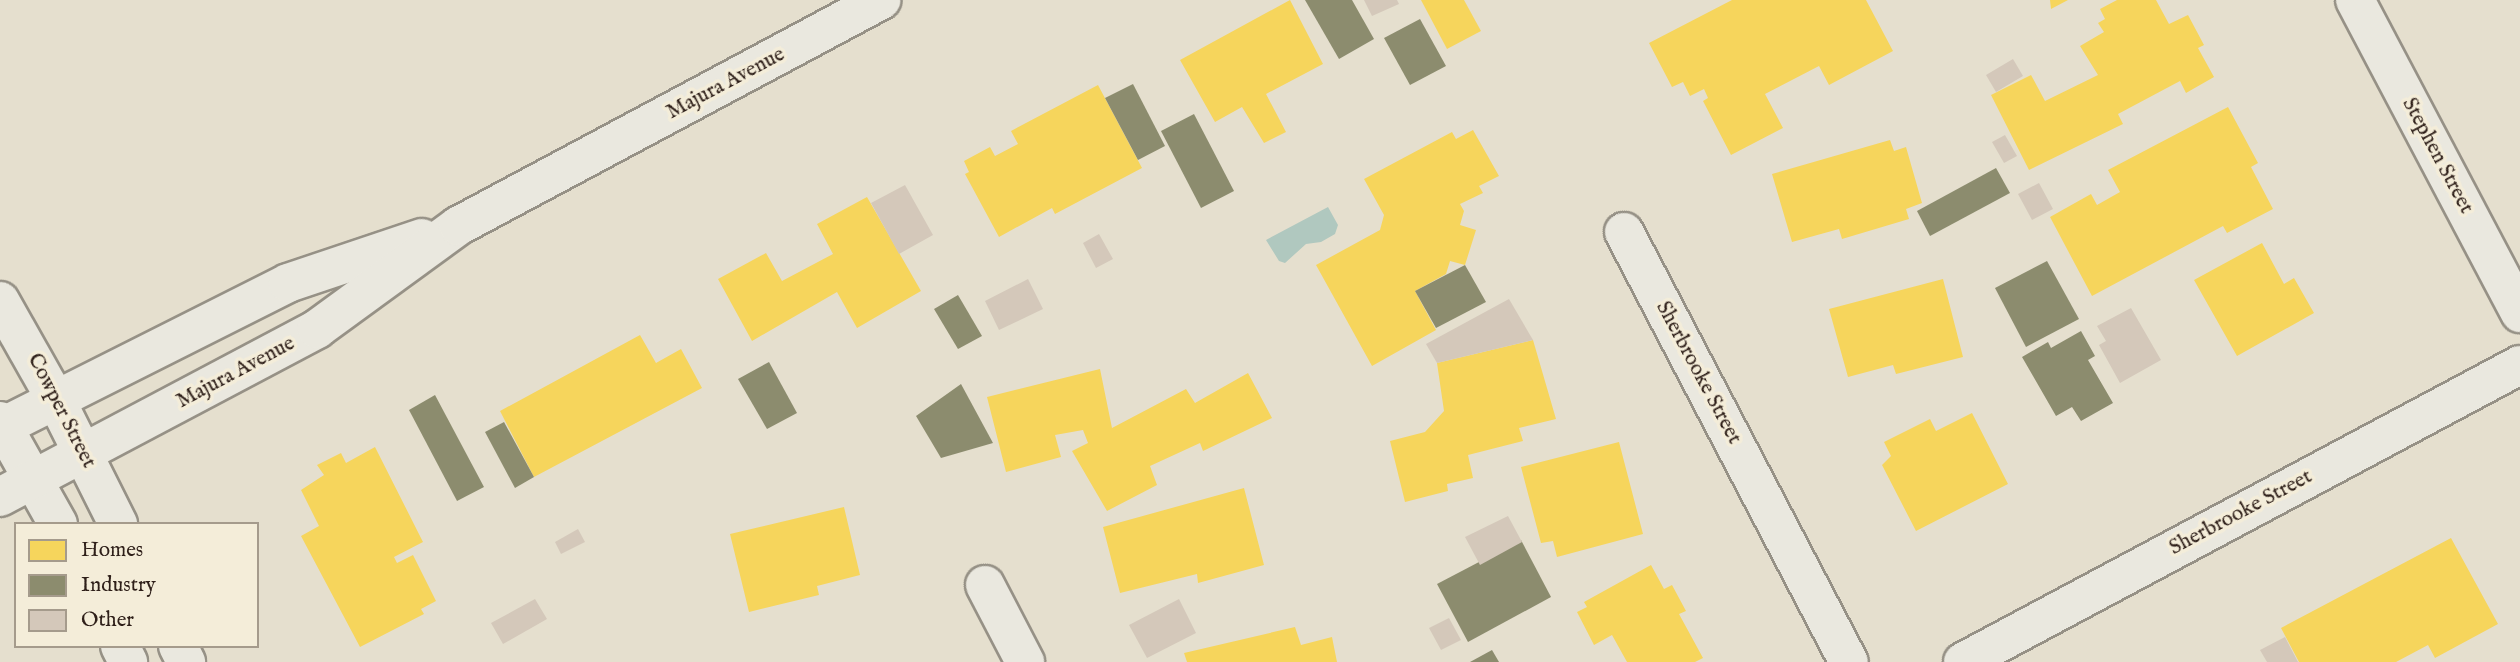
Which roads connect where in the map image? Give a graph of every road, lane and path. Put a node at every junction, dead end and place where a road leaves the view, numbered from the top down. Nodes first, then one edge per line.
1 (883, 0) edge
2 (2355, 0) edge
3 (458, 226) junction
4 (1624, 232) dead end
5 (0, 301) edge
6 (2520, 313) edge
7 (2520, 365) edge
8 (56, 400) junction
9 (1, 425) edge
10 (83, 454) junction
11 (15, 489) edge
12 (56, 522) edge
13 (117, 522) edge
14 (985, 585) dead end
15 (1025, 662) edge
16 (1849, 662) edge
17 (1963, 662) edge

1 - 3 street, Majura Avenue
2 - 6 street, Stephen Street
3 - 8 street, Majura Avenue
3 - 10 street, Majura Avenue
4 - 16 street, Sherbrooke Street
5 - 8 street, Cowper Street
7 - 17 street, Sherbrooke Street
8 - 9 street, Majura Avenue
8 - 10 street, Cowper Street
9 - 11 street
10 - 11 street, Majura Avenue
10 - 13 street, Cowper Street
11 - 12 street
14 - 15 street

